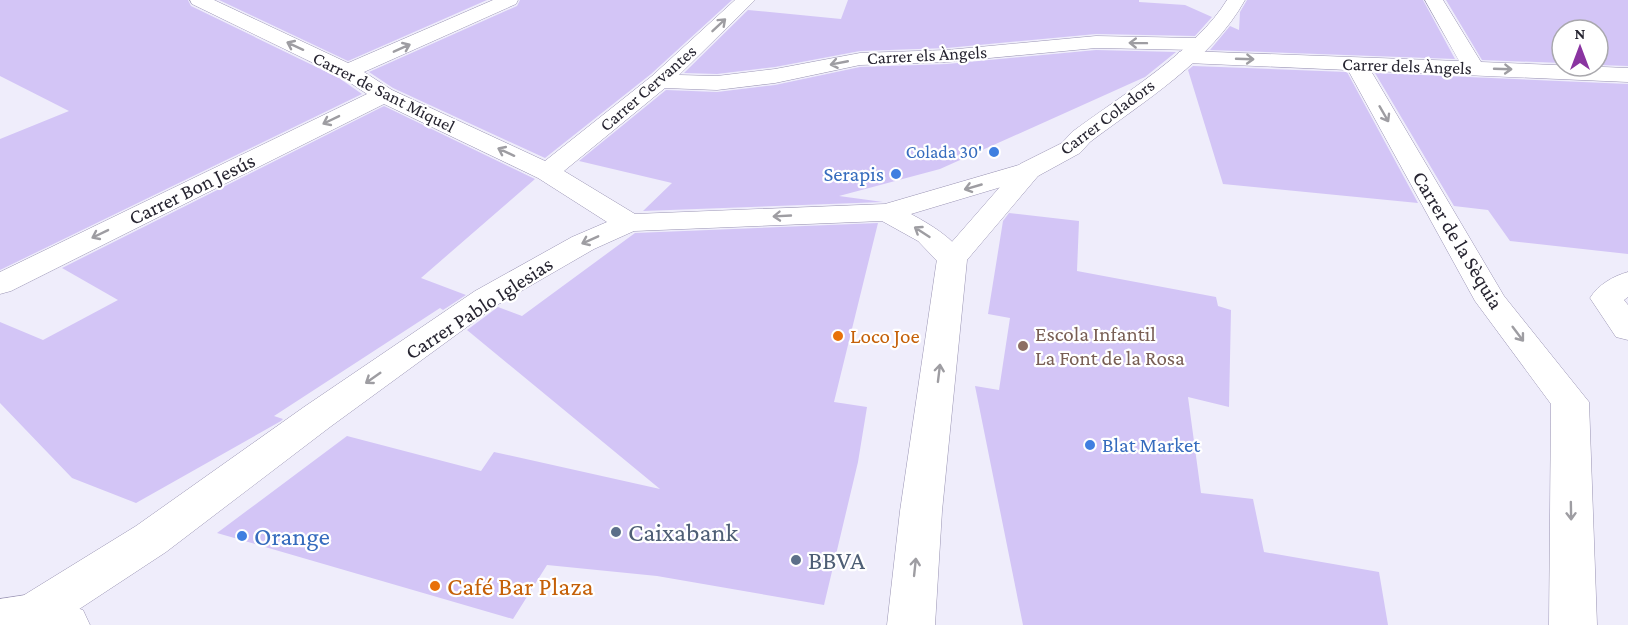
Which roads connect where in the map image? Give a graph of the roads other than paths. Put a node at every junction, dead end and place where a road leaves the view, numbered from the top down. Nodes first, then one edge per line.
1 (198, 0) edge
2 (508, 0) edge
3 (746, 0) edge
4 (1222, 0) edge
5 (1236, 0) edge
6 (1434, 0) edge
7 (1192, 50) junction
8 (1355, 63) junction
9 (1474, 69) junction
10 (348, 71) junction
11 (1628, 75) edge
12 (660, 81) junction
13 (384, 95) junction
14 (1029, 170) junction
15 (547, 172) junction
16 (888, 212) junction
17 (629, 223) junction
18 (952, 259) junction
19 (1628, 282) edge
20 (0, 284) edge
21 (1628, 329) edge
22 (33, 620) edge
23 (911, 625) edge
24 (1573, 625) edge

10 -> 1 street, Carrer de Sant Miquel
10 -> 2 street
12 -> 3 street, Carrer Cervantes
4 - 5 street
5 - 7 street, Carrer Coladors
6 - 9 street
7 -> 8 street, Carrer dels Àngels
7 -> 12 street, Carrer els Àngels
7 - 14 street, Carrer Coladors
8 - 9 street, Carrer dels Àngels
8 -> 24 street, Carrer de la Sèquia
9 -> 11 street, Carrer dels Àngels
10 - 13 street, Carrer de Sant Miquel
12 - 15 street, Carrer Cervantes
15 -> 13 street, Carrer de Sant Miquel
13 -> 20 street, Carrer Bon Jesús
14 -> 16 street, Carrer Pablo Iglesias
14 - 18 street, Carrer Coladors
15 - 17 street, Carrer de Sant Miquel
16 -> 17 street, Carrer Pablo Iglesias
18 -> 16 street
17 -> 22 street, Carrer Pablo Iglesias
23 -> 18 street
19 - 21 street

